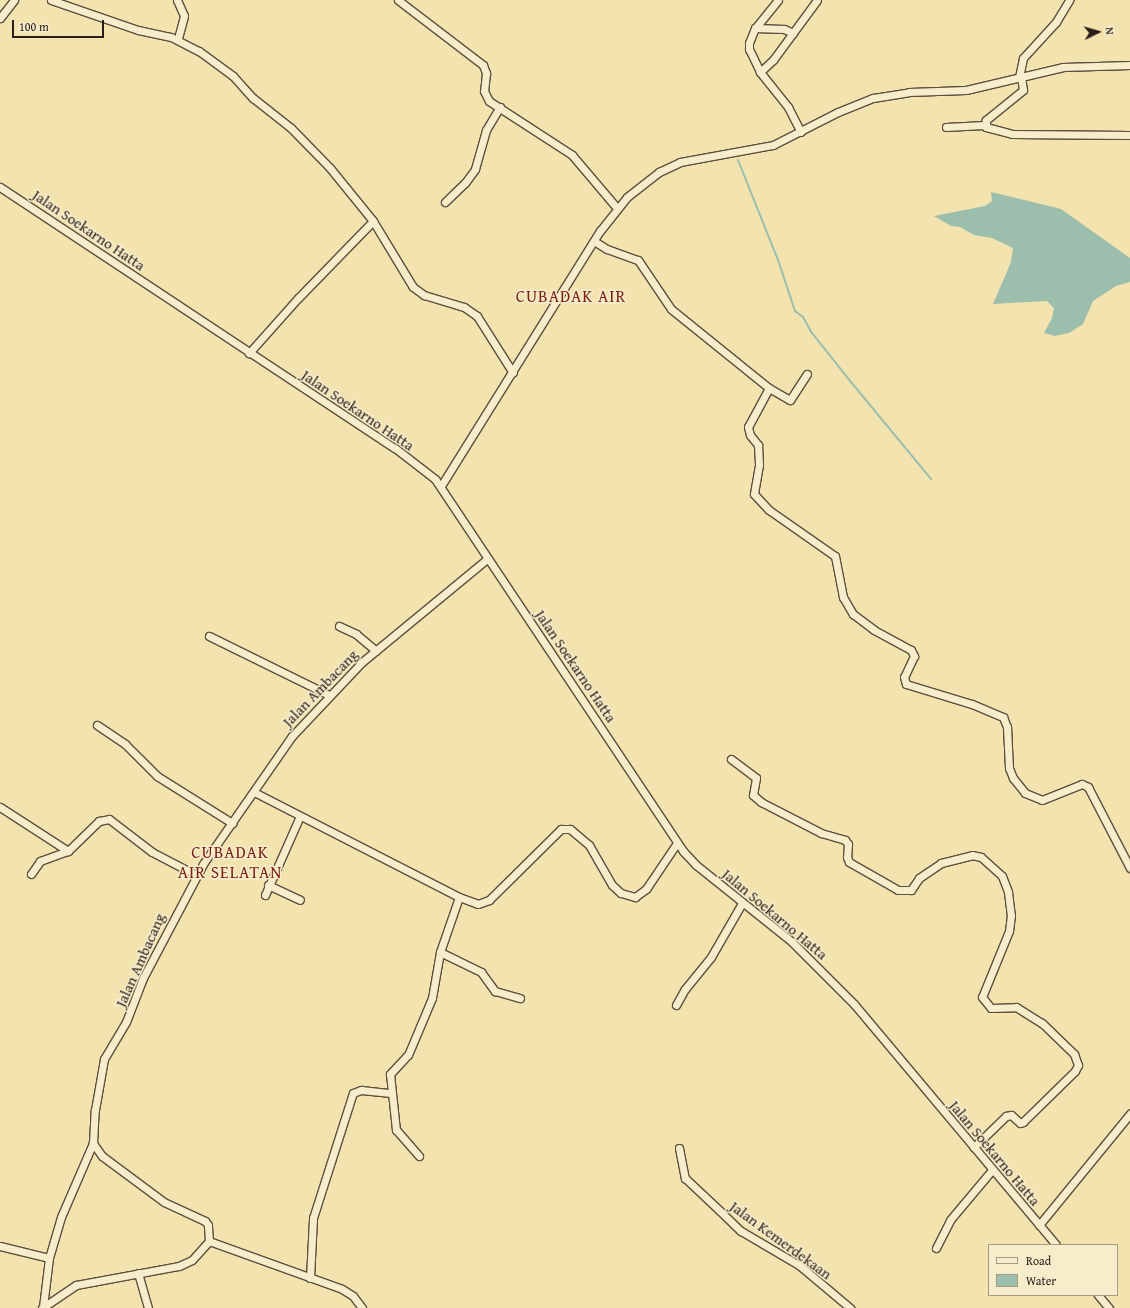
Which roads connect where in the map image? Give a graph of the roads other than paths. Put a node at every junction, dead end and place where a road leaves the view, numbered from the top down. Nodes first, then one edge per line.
1 (14, 0) edge
2 (51, 0) edge
3 (177, 0) edge
4 (398, 0) edge
5 (778, 0) edge
6 (817, 0) edge
7 (1069, 0) edge
8 (69, 3) edge
9 (0, 18) edge
10 (755, 28) junction
11 (793, 33) junction
12 (178, 39) junction
13 (1130, 65) edge
14 (760, 72) junction
15 (1020, 77) junction
16 (500, 107) junction
17 (984, 125) junction
18 (946, 127) dead end
19 (801, 132) junction
20 (1130, 135) edge
21 (0, 187) edge
22 (445, 202) dead end
23 (618, 208) junction
24 (373, 221) junction
25 (594, 241) junction
26 (249, 353) junction
27 (513, 373) junction
28 (807, 374) dead end
29 (769, 388) junction
30 (441, 486) junction
31 (488, 558) junction
32 (338, 626) dead end
33 (209, 636) dead end
34 (376, 651) junction
35 (329, 695) junction
36 (97, 725) dead end
37 (731, 759) dead end
38 (254, 792) junction
39 (0, 806) edge
40 (300, 816) junction
41 (232, 823) junction
42 (677, 843) junction
43 (68, 851) junction
44 (1130, 868) edge
45 (31, 874) dead end
46 (196, 875) junction
47 (268, 885) junction
48 (265, 895) dead end
49 (459, 897) junction
50 (300, 900) dead end
51 (742, 903) junction
52 (440, 952) junction
53 (520, 998) dead end
54 (676, 1005) dead end
55 (391, 1093) junction
56 (1130, 1114) edge
57 (93, 1144) junction
58 (974, 1147) junction
59 (679, 1148) dead end
60 (419, 1156) dead end
61 (992, 1170) junction
62 (1039, 1224) junction
63 (209, 1240) junction
64 (1055, 1244) edge
65 (0, 1246) edge
66 (936, 1248) dead end
67 (49, 1258) junction
68 (138, 1273) junction
69 (310, 1278) junction
70 (1099, 1296) edge
71 (43, 1308) edge
72 (148, 1308) edge
73 (362, 1308) edge
74 (850, 1308) edge
75 (1109, 1308) edge

1 - 9 street
2 - 8 street
3 - 12 street
4 - 16 street
5 - 10 street
6 - 11 street
7 - 15 street
8 - 12 street
10 - 11 street
10 - 14 street
11 - 14 street
12 - 24 street
13 - 15 street
14 - 19 street
15 - 17 street
15 - 19 street
16 - 22 street
16 - 23 street
17 - 18 street
17 - 20 street
19 - 23 street
21 - 26 street, Jalan Soekarno Hatta
23 - 25 street
24 - 26 street
24 - 27 street
25 - 27 street
25 - 29 street
26 - 30 street, Jalan Soekarno Hatta
27 - 30 street
28 - 29 street
29 - 44 street
30 - 31 street, Jalan Soekarno Hatta
31 - 34 street, Jalan Ambacang
31 - 42 street, Jalan Soekarno Hatta
32 - 34 street
33 - 35 street
34 - 35 street, Jalan Ambacang
35 - 38 street, Jalan Ambacang
36 - 41 street
37 - 58 street
38 - 40 street
38 - 41 street, Jalan Ambacang
39 - 43 street
40 - 47 street
40 - 49 street
41 - 46 street, Jalan Ambacang
42 - 49 street
42 - 51 street, Jalan Soekarno Hatta
43 - 45 street
43 - 46 street
46 - 57 street, Jalan Ambacang
47 - 48 street
47 - 50 street
49 - 52 street
51 - 54 street
51 - 58 street, Jalan Soekarno Hatta
52 - 53 street
52 - 55 street
55 - 60 street
55 - 69 street
56 - 62 street
57 - 63 street
57 - 67 street
58 - 61 street, Jalan Soekarno Hatta
59 - 74 street, Jalan Kemerdekaan
61 - 62 street, Jalan Soekarno Hatta
61 - 66 street
62 - 64 street, Jalan Soekarno Hatta
63 - 68 street
63 - 69 street
65 - 67 street
67 - 71 street
68 - 71 street
68 - 72 street
69 - 73 street
70 - 75 street

